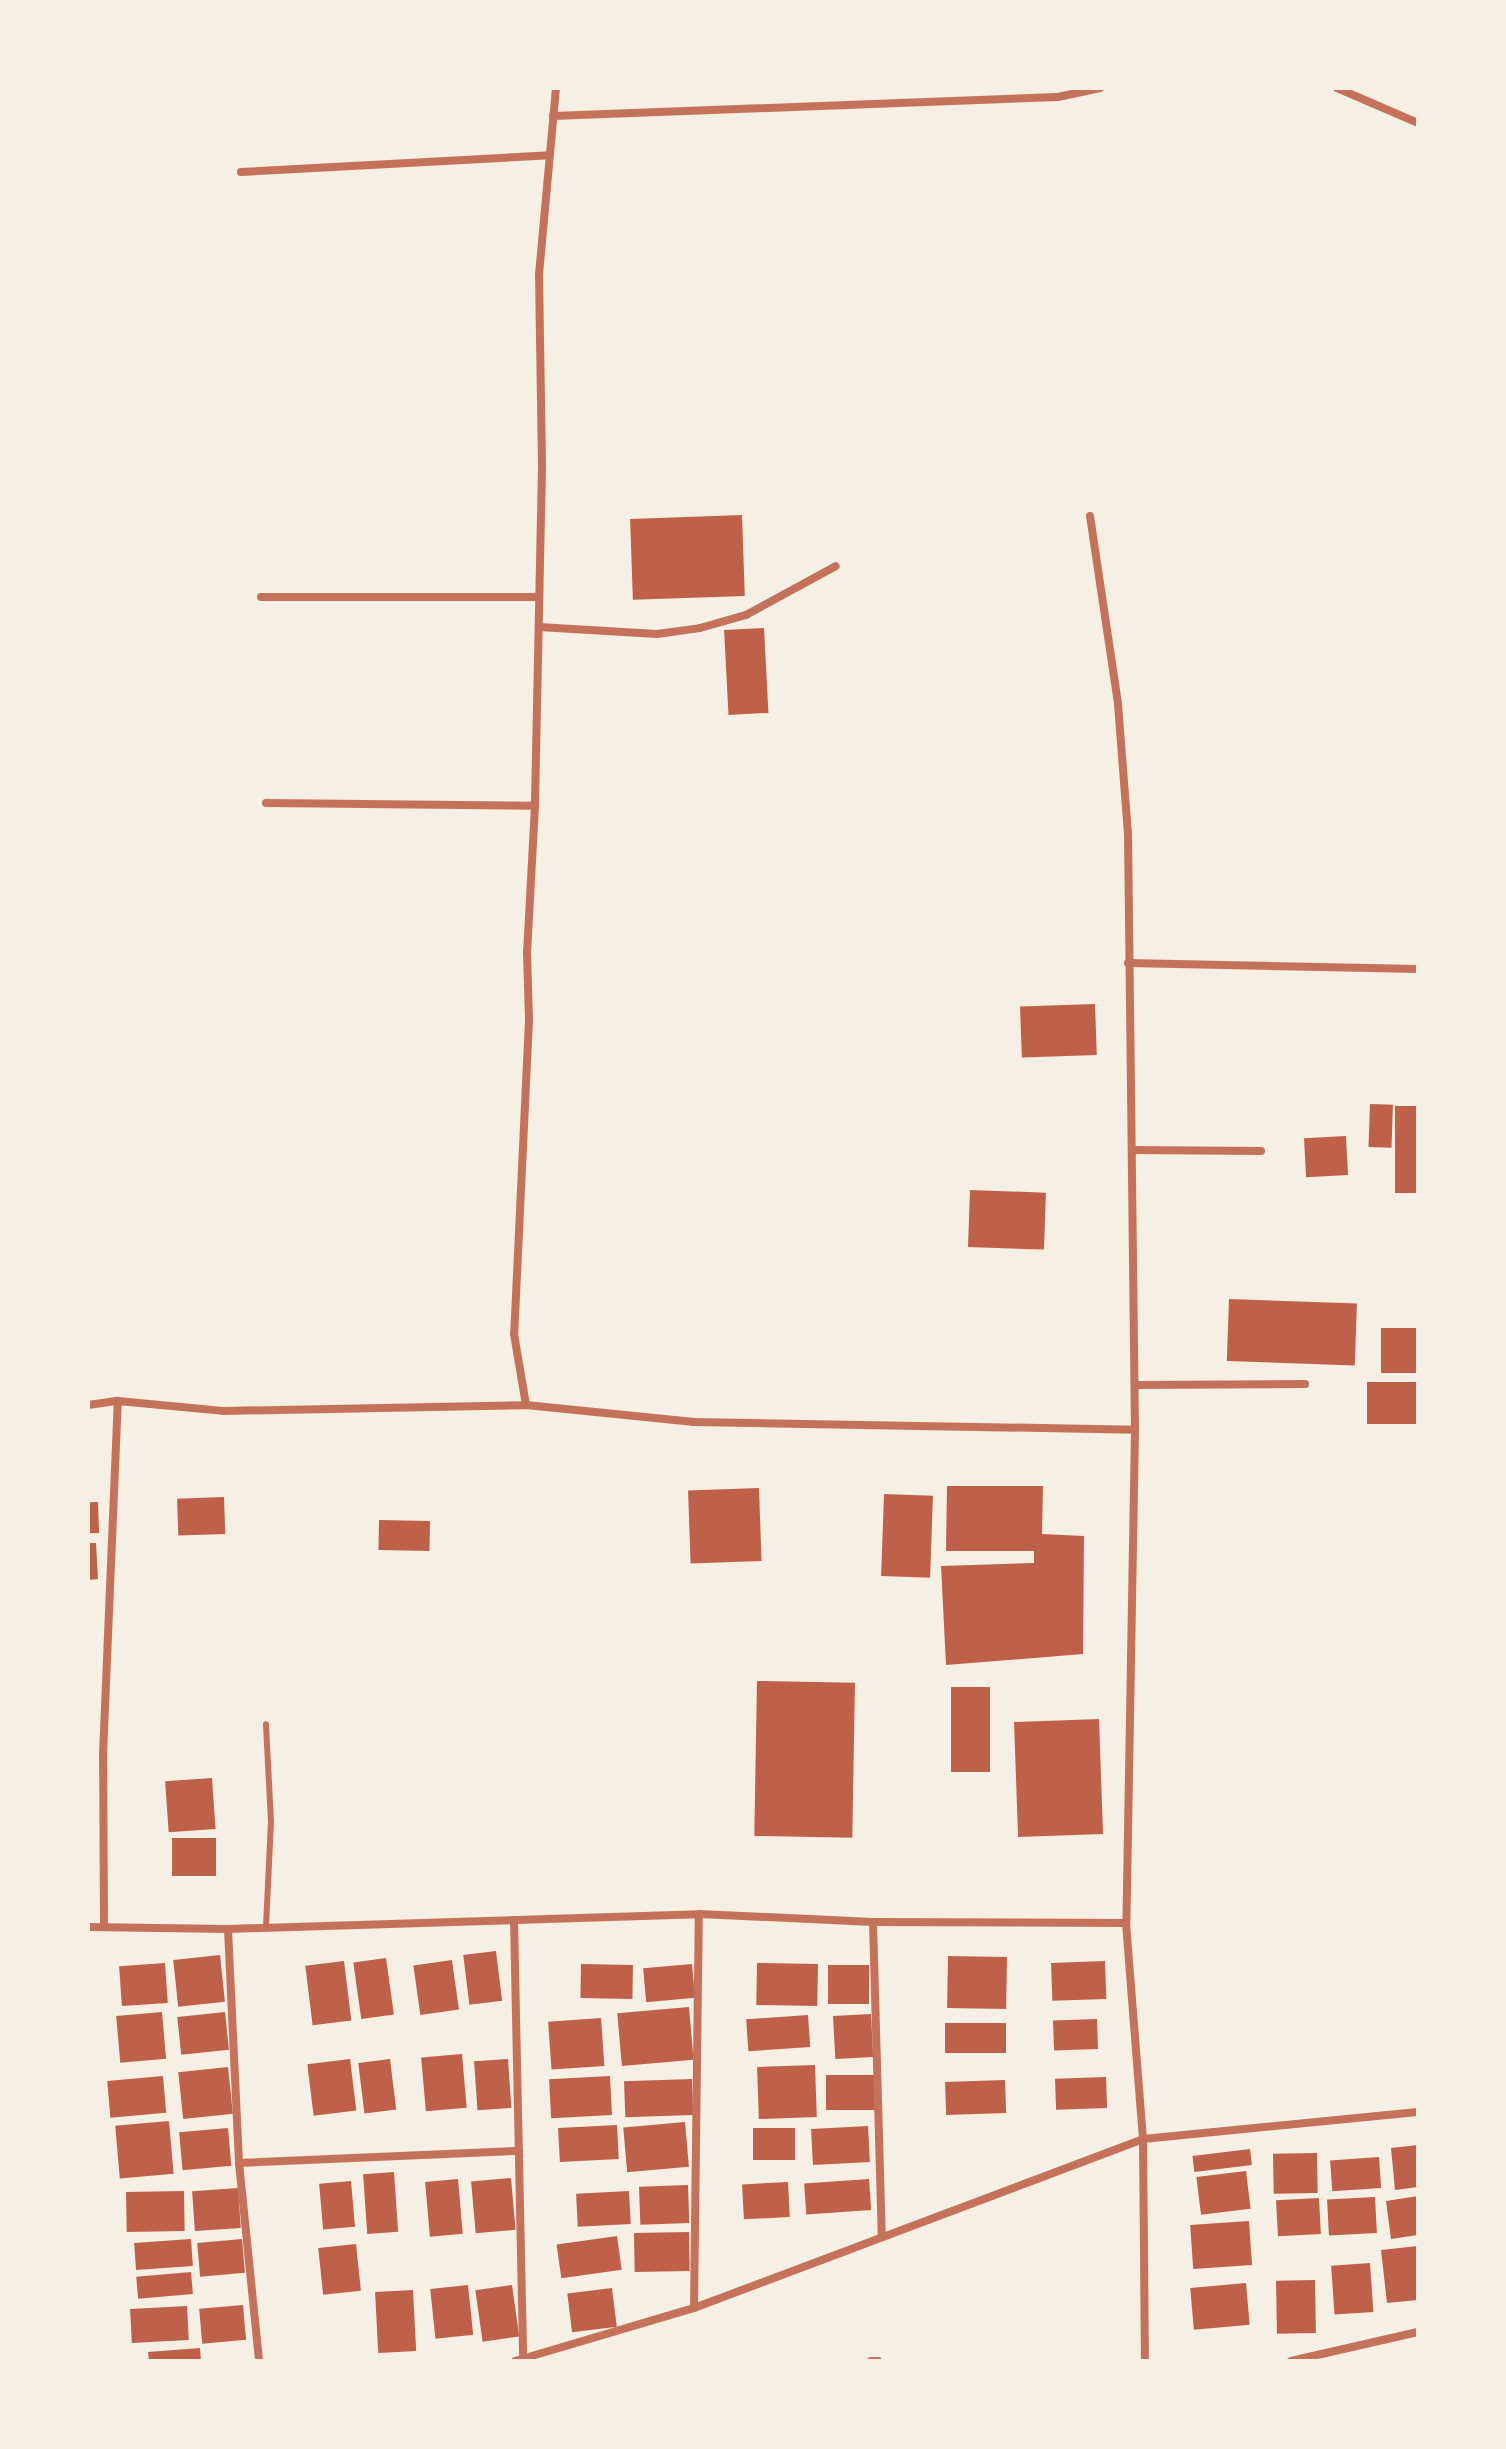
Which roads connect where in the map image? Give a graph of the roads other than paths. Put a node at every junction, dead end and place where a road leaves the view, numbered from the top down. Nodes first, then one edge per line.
1 (556, 88) edge
2 (1100, 88) edge
3 (1337, 88) edge
4 (553, 116) junction
5 (1418, 123) edge
6 (550, 155) junction
7 (241, 172) dead end
8 (1090, 516) dead end
9 (836, 566) dead end
10 (261, 597) dead end
11 (539, 597) junction
12 (539, 627) junction
13 (266, 803) dead end
14 (535, 806) junction
15 (1128, 963) junction
16 (1418, 969) edge
17 (1132, 1150) junction
18 (1261, 1151) dead end
19 (1305, 1384) dead end
20 (1135, 1385) junction
21 (118, 1401) junction
22 (88, 1405) edge
23 (526, 1405) junction
24 (1135, 1430) junction
25 (266, 1724) dead end
26 (699, 1914) junction
27 (514, 1920) junction
28 (873, 1922) junction
29 (1126, 1923) junction
30 (104, 1926) junction
31 (88, 1927) edge
32 (266, 1927) junction
33 (228, 1929) junction
34 (1418, 2112) edge
35 (1143, 2139) junction
36 (519, 2151) junction
37 (239, 2163) junction
38 (882, 2236) junction
39 (694, 2308) junction
40 (1418, 2332) edge
41 (519, 2359) edge
42 (259, 2361) edge
43 (871, 2361) edge
44 (878, 2361) edge
45 (1145, 2361) edge
46 (1291, 2361) edge

1 - 4 street
2 - 4 street
3 - 5 street
4 - 6 street
6 - 7 street
6 - 11 street
8 - 15 street
9 - 12 street
10 - 11 street
11 - 12 street
12 - 14 street
13 - 14 street
14 - 23 street
15 - 16 street
15 - 17 street
17 - 18 street
17 - 20 street
19 - 20 street
20 - 24 street
21 - 22 street
21 - 23 street
21 - 30 street
23 - 24 street
24 - 29 street
25 - 32 lane
26 - 27 street
26 - 28 street
26 - 39 street
27 - 32 street
27 - 36 street
28 - 29 street
28 - 38 street
29 - 35 street
30 - 31 street
30 - 33 street
32 - 33 street
33 - 37 street
34 - 35 street
35 - 38 street
35 - 45 street
36 - 37 street
36 - 41 street
37 - 42 street
38 - 39 street
39 - 41 street
40 - 46 street
43 - 44 street

